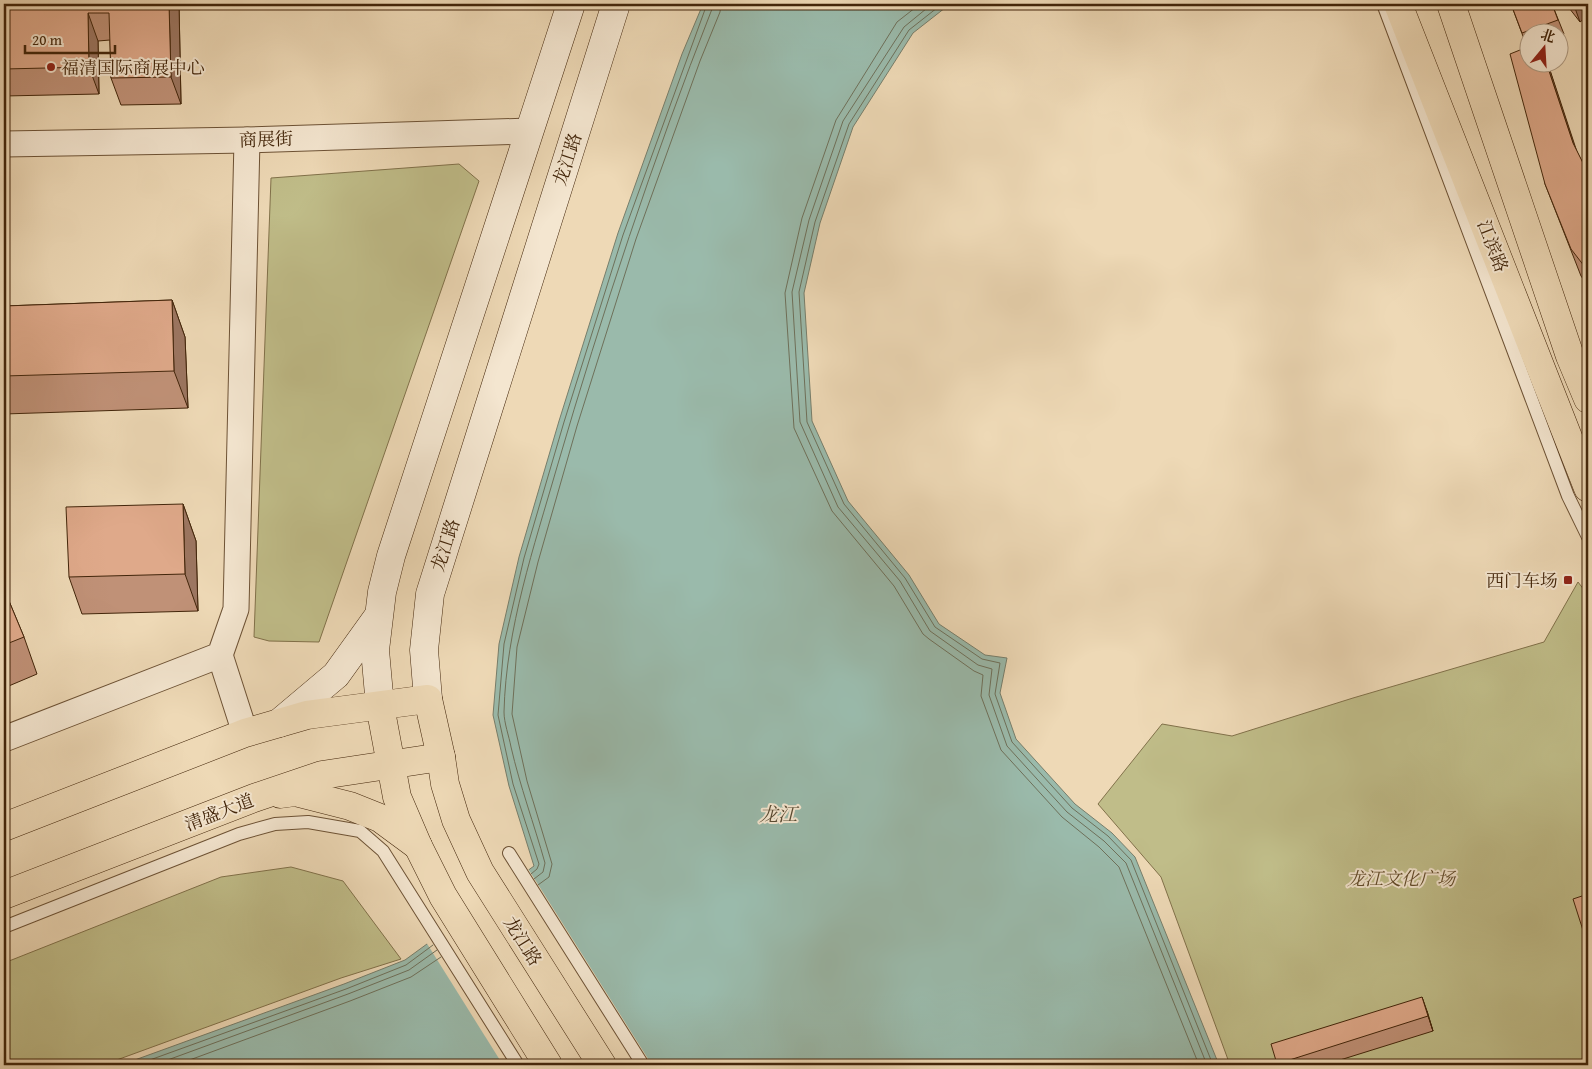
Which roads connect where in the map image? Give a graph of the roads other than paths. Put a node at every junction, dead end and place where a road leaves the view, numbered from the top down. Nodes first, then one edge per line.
1 (571, 4) edge
2 (616, 4) edge
3 (1383, 4) edge
4 (1398, 4) edge
5 (1456, 6) edge
6 (529, 131) junction
7 (247, 140) junction
8 (4, 144) edge
9 (1588, 399) edge
10 (1588, 488) edge
11 (1588, 538) edge
12 (378, 617) junction
13 (220, 655) junction
14 (428, 699) junction
15 (380, 706) junction
16 (279, 722) junction
17 (245, 733) junction
18 (4, 739) edge
19 (442, 757) junction
20 (391, 765) junction
21 (254, 798) junction
22 (4, 827) edge
23 (418, 846) junction
24 (509, 853) dead end
25 (4, 895) edge
26 (431, 903) junction
27 (4, 927) edge
28 (518, 1065) edge
29 (548, 1065) edge
30 (602, 1065) edge
31 (643, 1065) edge

1 - 6 main road
2 - 14 main road, 龙江路
3 - 11 lane
4 - 10 main road, 江滨路
5 - 9 main road, 江滨路
6 - 7 street, 商展街
6 - 12 main road
7 - 8 street, 商展街
7 - 13 street
12 - 15 main road
12 - 16 main road
13 - 17 street
13 - 18 street
14 - 15 main road
14 - 19 main road, 龙江路
15 - 16 main road
15 - 20 main road
16 - 17 main road
17 - 22 main road
19 - 20 main road, 清盛大道
19 - 30 main road, 龙江路
20 - 21 main road, 清盛大道
20 - 23 main road
21 - 23 main road
21 - 25 main road, 清盛大道
23 - 26 main road
24 - 31 lane
26 - 27 lane
26 - 28 lane
26 - 29 main road

